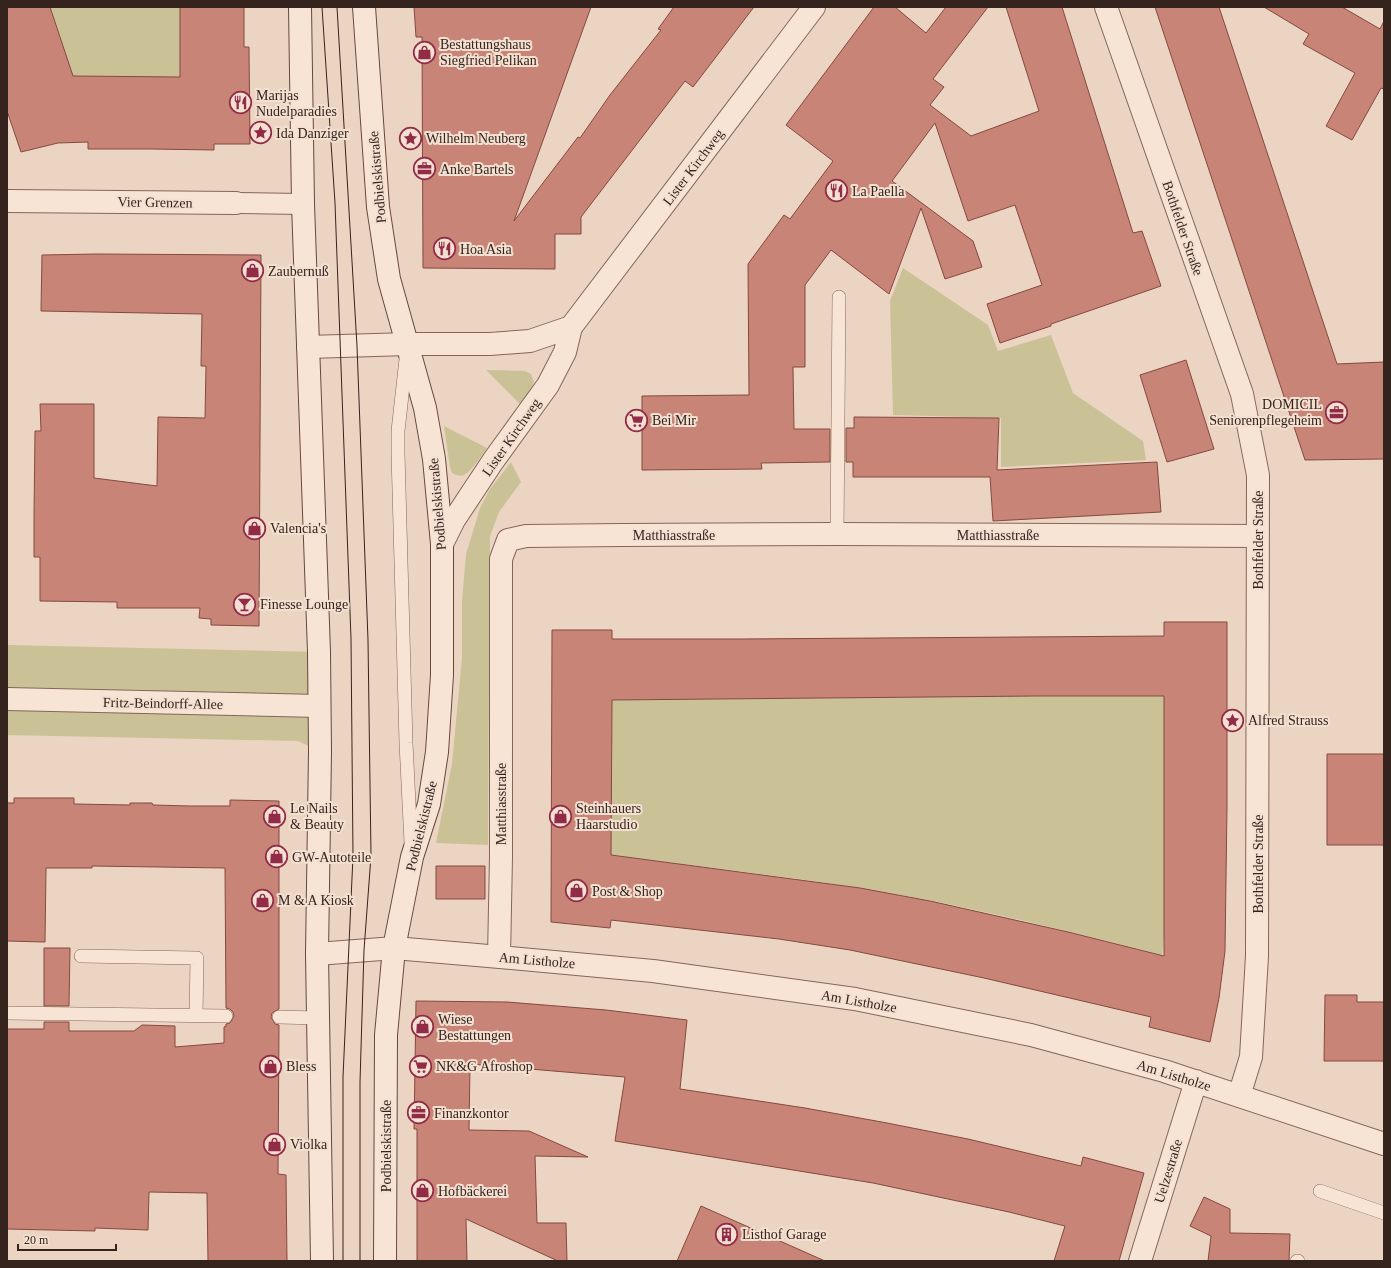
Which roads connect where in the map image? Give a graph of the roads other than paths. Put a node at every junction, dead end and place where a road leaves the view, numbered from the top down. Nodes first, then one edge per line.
1 (300, 7) edge
2 (364, 7) edge
3 (813, 7) edge
4 (1106, 7) edge
5 (7, 201) edge
6 (236, 203) joint
7 (303, 204) junction
8 (839, 297) dead end
9 (572, 326) junction
10 (408, 344) junction
11 (308, 347) junction
12 (837, 534) junction
13 (1258, 536) junction
14 (442, 544) junction
15 (7, 699) edge
16 (319, 706) junction
17 (412, 856) junction
18 (394, 948) junction
19 (317, 954) junction
20 (81, 956) dead end
21 (499, 957) junction
22 (7, 1013) edge
23 (196, 1016) junction
24 (226, 1016) dead end
25 (279, 1017) dead end
26 (318, 1018) junction
27 (1196, 1081) junction
28 (1239, 1096) junction
29 (1384, 1144) edge
30 (1320, 1192) dead end
31 (1384, 1212) edge
32 (322, 1261) edge
33 (385, 1261) edge
34 (1140, 1261) edge

1 - 7 street
2 - 10 street, Podbielskistraße
3 - 9 street, Lister Kirchweg
4 - 13 street, Bothfelder Straße
5 - 6 street, Vier Grenzen
6 - 7 street, Vier Grenzen
7 - 11 street
8 - 12 lane
9 - 10 street
9 - 14 street, Lister Kirchweg
10 - 11 street
10 - 14 street, Podbielskistraße
10 - 17 lane
11 - 16 street
12 - 13 street, Matthiasstraße
12 - 21 street, Matthiasstraße
13 - 28 street, Bothfelder Straße
14 - 17 street, Podbielskistraße
15 - 16 street, Fritz-Beindorff-Allee
16 - 19 street
17 - 18 street, Podbielskistraße
18 - 19 street, Am Listholze
18 - 21 street, Am Listholze
18 - 33 street, Podbielskistraße
19 - 26 street
20 - 23 lane
21 - 27 street, Am Listholze
22 - 23 lane
23 - 24 lane
25 - 26 lane
26 - 32 street
27 - 28 street, Am Listholze
27 - 34 street, Uelzestraße
28 - 29 street, Am Listholze
30 - 31 lane

